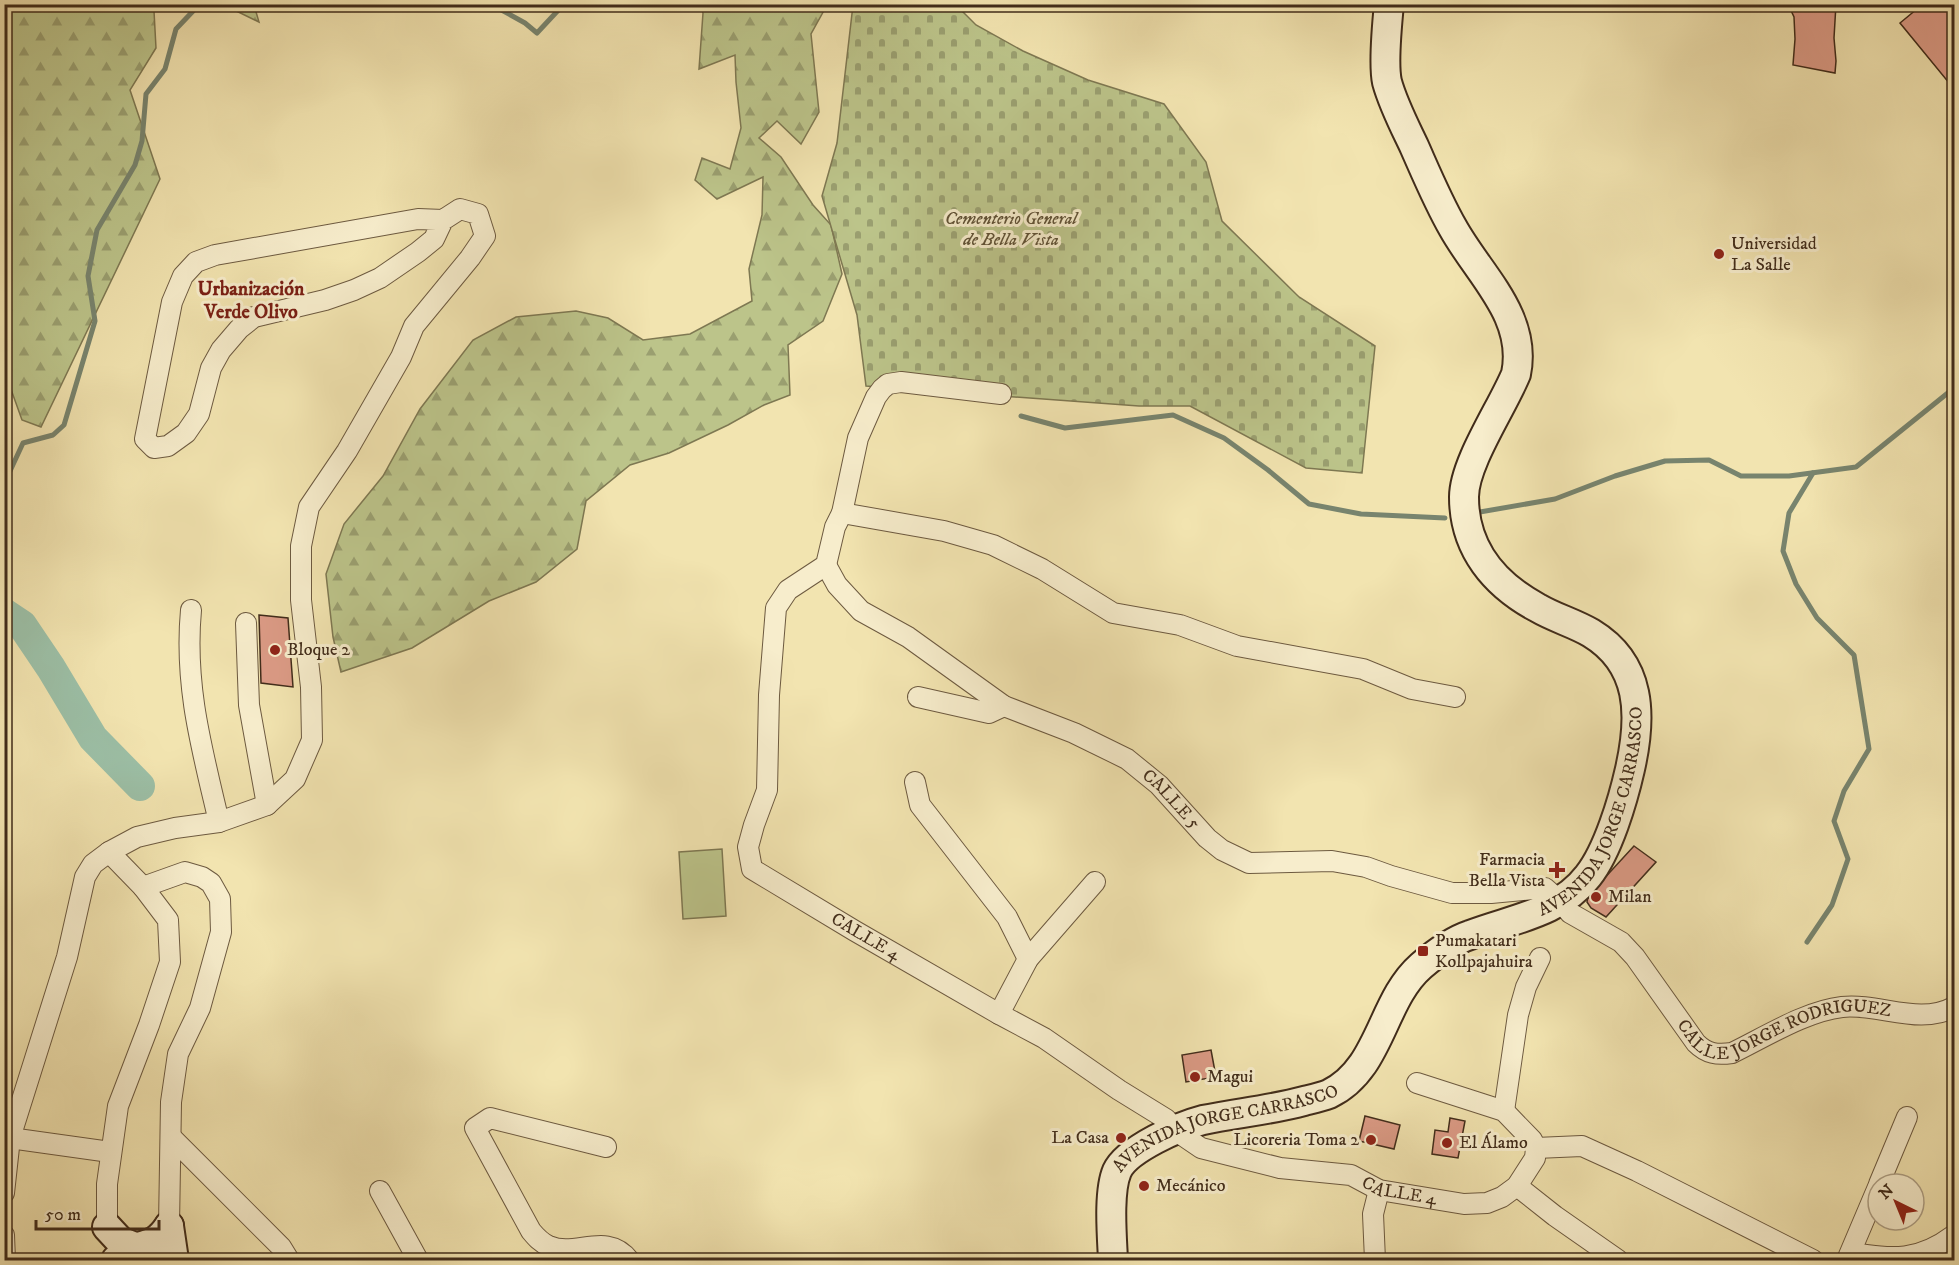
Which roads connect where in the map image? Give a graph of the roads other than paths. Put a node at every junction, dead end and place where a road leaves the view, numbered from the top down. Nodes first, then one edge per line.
1 (1389, 4) edge
2 (443, 220) junction
3 (1001, 394) dead end
4 (842, 513) junction
5 (826, 565) junction
6 (191, 610) dead end
7 (246, 623) dead end
8 (918, 697) dead end
9 (1455, 697) dead end
10 (1004, 706) junction
11 (915, 783) dead end
12 (267, 805) junction
13 (219, 822) junction
14 (108, 852) junction
15 (1095, 882) dead end
16 (143, 887) junction
17 (1561, 902) junction
18 (1540, 958) dead end
19 (1028, 959) junction
20 (1954, 1007) edge
21 (999, 1014) junction
22 (1418, 1083) dead end
23 (1504, 1111) junction
24 (1907, 1117) dead end
25 (1176, 1131) junction
26 (172, 1138) junction
27 (606, 1147) dead end
28 (1536, 1148) junction
29 (7, 1150) edge
30 (110, 1152) junction
31 (1884, 1172) edge
32 (1517, 1186) junction
33 (1379, 1190) junction
34 (380, 1191) dead end
35 (4, 1193) edge
36 (1866, 1216) edge
37 (169, 1226) junction
38 (107, 1227) junction
39 (4, 1235) edge
40 (1954, 1235) edge
41 (132, 1251) edge
42 (1849, 1257) edge
43 (5, 1260) edge
44 (108, 1260) edge
45 (173, 1260) edge
46 (289, 1260) edge
47 (418, 1260) edge
48 (629, 1260) edge
49 (1113, 1260) edge
50 (1375, 1260) edge
51 (1618, 1260) edge
52 (1812, 1260) edge

1 - 17 main road, AVENIDA JORGE CARRASCO
2 - 2 street
2 - 12 street
3 - 4 street
4 - 5 street
4 - 9 street
5 - 10 street, CALLE 5
5 - 21 street, CALLE 4
6 - 13 street
7 - 12 street
8 - 10 street
10 - 17 street, CALLE 5
11 - 19 street
12 - 13 street
13 - 14 street
14 - 16 street
14 - 29 street
15 - 19 street
16 - 26 street
16 - 30 street
17 - 20 street, CALLE JORGE RODRIGUEZ
17 - 25 main road, AVENIDA JORGE CARRASCO
18 - 23 street
19 - 21 street
21 - 25 street, CALLE 4
22 - 23 street
23 - 28 street
24 - 31 street
25 - 33 street, CALLE 4
25 - 49 main road, AVENIDA JORGE CARRASCO
26 - 37 street
26 - 46 street
27 - 48 street
28 - 32 street, CALLE 4
28 - 52 street
29 - 30 street
29 - 35 street
30 - 38 street
32 - 33 street, CALLE 4
32 - 51 street
33 - 50 street
34 - 47 street
36 - 42 street
37 - 41 main road
37 - 45 main road
38 - 41 main road
38 - 44 main road
39 - 43 street
40 - 42 street
41 - 45 main road

